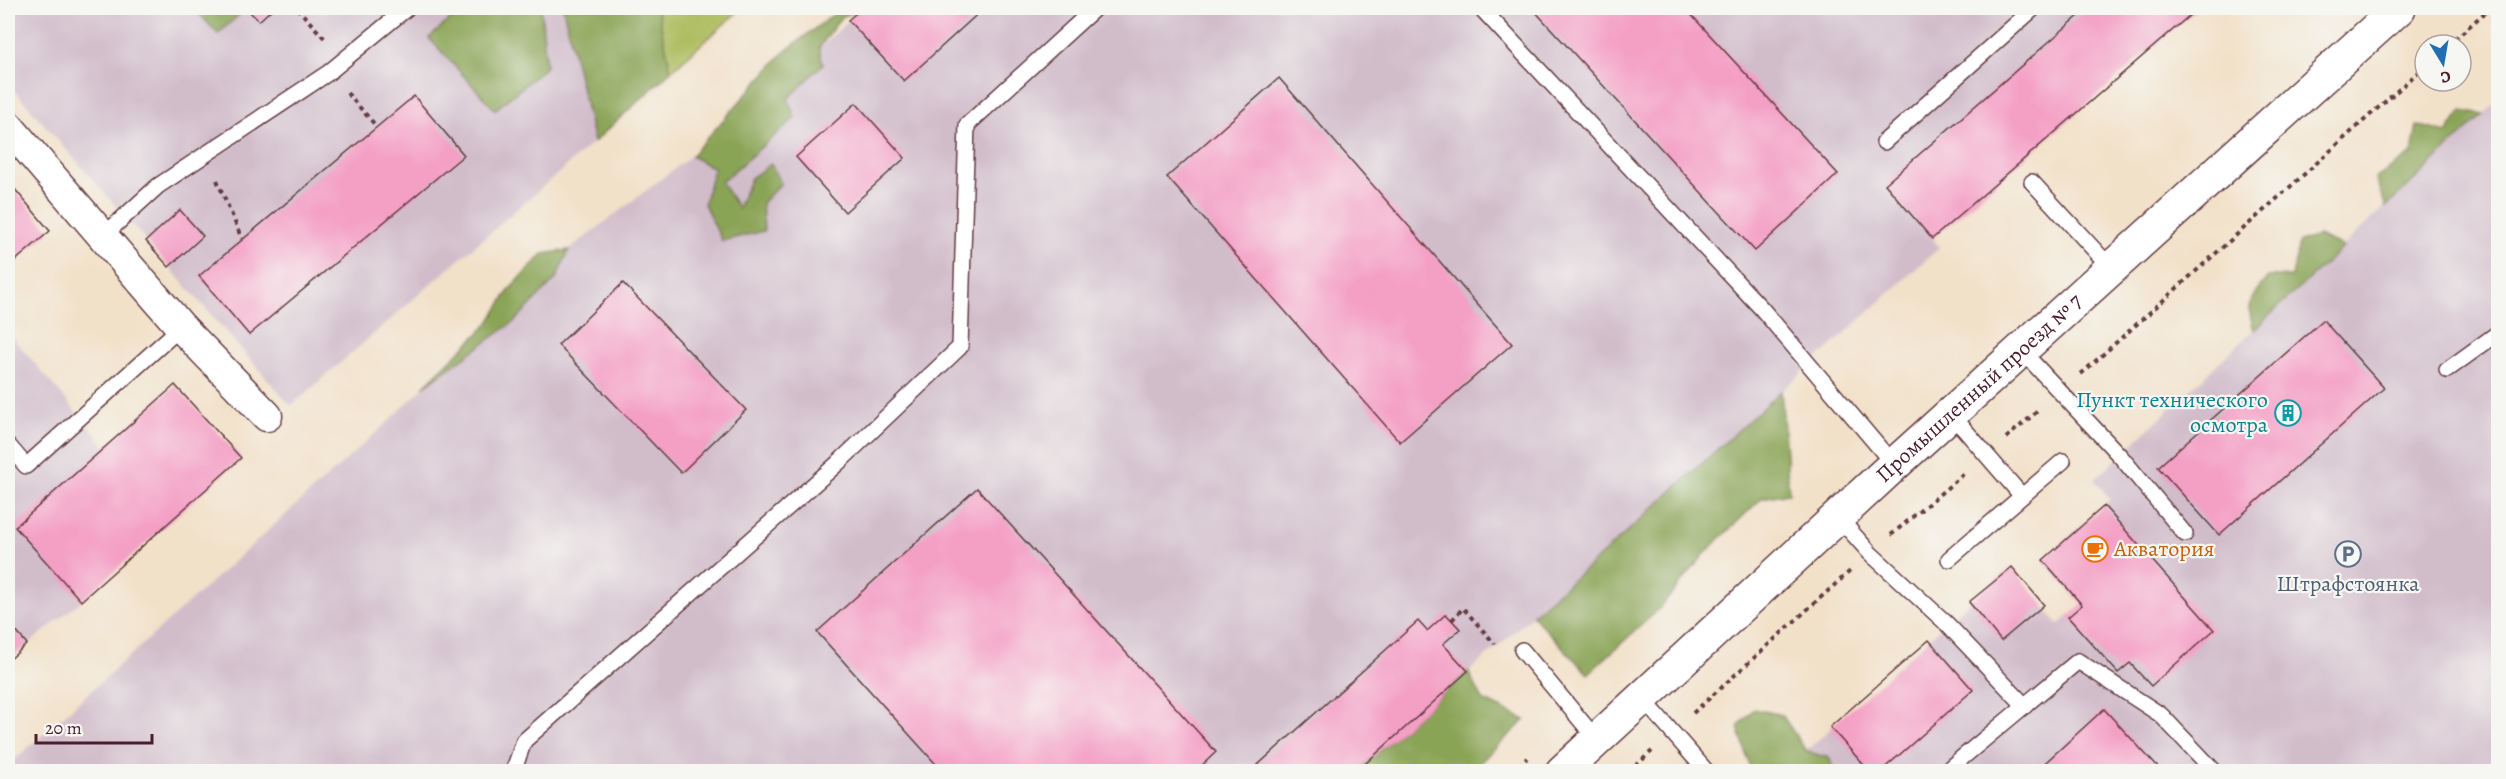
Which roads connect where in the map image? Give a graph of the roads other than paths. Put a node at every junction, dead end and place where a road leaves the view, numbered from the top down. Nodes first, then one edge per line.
1 (407, 8) edge
2 (1095, 8) edge
3 (1481, 8) edge
4 (2034, 8) edge
5 (2398, 8) edge
6 (8, 126) edge
7 (1884, 142) dead end
8 (2031, 182) dead end
9 (103, 236) junction
10 (2112, 269) junction
11 (181, 327) junction
12 (2499, 333) edge
13 (2022, 351) junction
14 (2447, 370) dead end
15 (1951, 414) junction
16 (267, 416) dead end
17 (8, 445) edge
18 (2063, 460) dead end
19 (1894, 465) junction
20 (2022, 496) junction
21 (1838, 518) junction
22 (2184, 534) dead end
23 (1949, 559) dead end
24 (1522, 650) road end
25 (1642, 698) junction
26 (2025, 706) junction
27 (1598, 740) junction
28 (513, 771) edge
29 (1562, 771) edge
30 (1707, 771) edge
31 (1955, 771) edge
32 (2215, 771) edge

1 - 9 lane
2 - 28 lane
3 - 19 lane
4 - 7 lane
5 - 10 street, Промышленный проезд № 7
6 - 9 street
8 - 10 lane
9 - 11 street
10 - 13 street, Промышленный проезд № 7
11 - 16 street
11 - 17 lane
12 - 14 lane
13 - 15 street, Промышленный проезд № 7
13 - 22 lane
15 - 19 street, Промышленный проезд № 7
15 - 20 lane
18 - 20 lane
19 - 21 street, Промышленный проезд № 7
20 - 23 lane
21 - 25 street, Промышленный проезд № 7
21 - 26 lane
24 - 27 lane
25 - 27 street, Промышленный проезд № 7
25 - 30 lane
26 - 31 lane
26 - 32 lane
27 - 29 street, Промышленный проезд № 7

